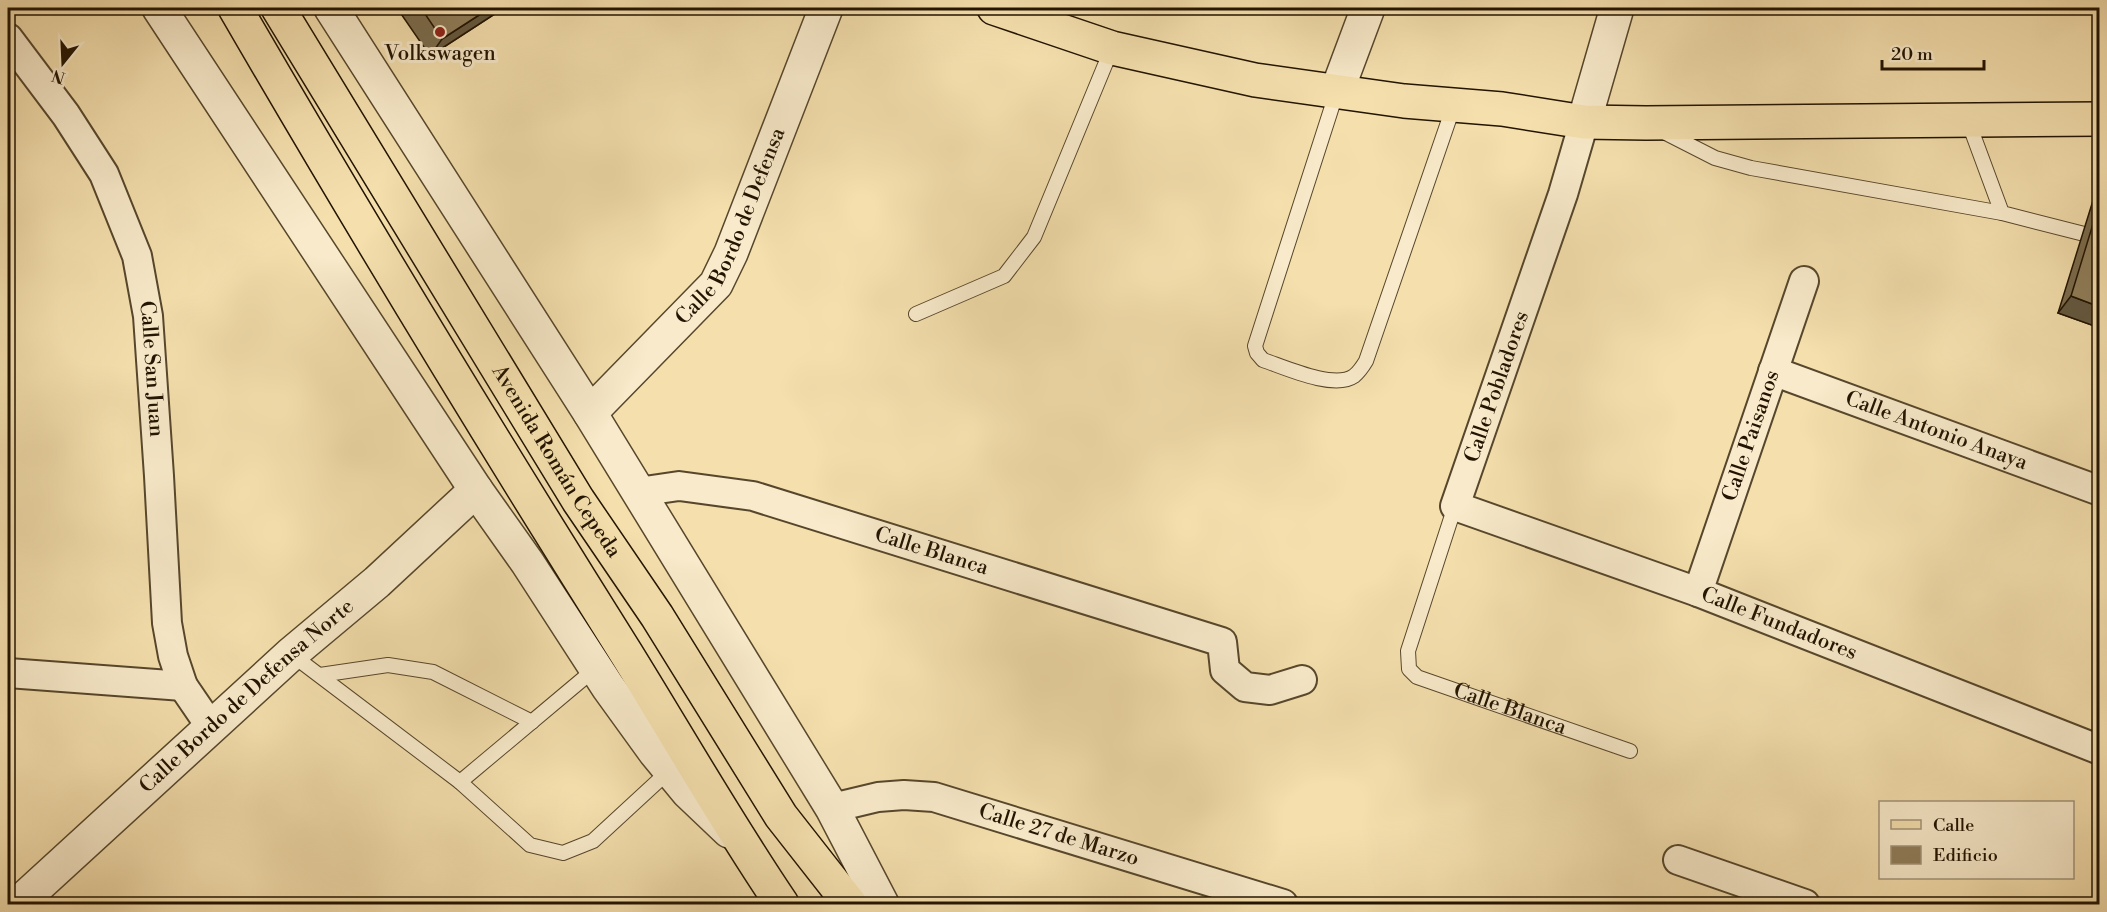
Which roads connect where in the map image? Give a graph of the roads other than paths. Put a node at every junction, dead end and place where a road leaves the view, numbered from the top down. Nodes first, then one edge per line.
1 (159, 8) edge
2 (234, 8) edge
3 (279, 8) edge
4 (331, 8) edge
5 (826, 8) edge
6 (994, 8) edge
7 (1368, 8) edge
8 (1617, 8) edge
9 (8, 38) edge
10 (1112, 48) junction
11 (8, 66) edge
12 (1337, 91) junction
13 (1454, 105) junction
14 (66, 115) junction
15 (1967, 119) junction
16 (2100, 119) edge
17 (1584, 122) junction
18 (1646, 123) junction
19 (2002, 213) junction
20 (2100, 238) edge
21 (1804, 281) dead end
22 (916, 314) dead end
23 (1773, 370) junction
24 (590, 413) junction
25 (476, 490) junction
26 (2100, 491) edge
27 (638, 492) junction
28 (1455, 506) junction
29 (1698, 592) junction
30 (1408, 651) joint
31 (291, 654) junction
32 (596, 668) junction
33 (8, 673) edge
34 (320, 675) junction
35 (1302, 680) dead end
36 (183, 686) junction
37 (532, 722) junction
38 (211, 727) junction
39 (2100, 750) edge
40 (1630, 751) dead end
41 (670, 770) junction
42 (460, 782) junction
43 (832, 808) junction
44 (741, 843) junction
45 (1678, 860) dead end
46 (18, 904) edge
47 (782, 904) edge
48 (850, 904) edge
49 (882, 904) edge
50 (1283, 904) edge
51 (1806, 904) edge

1 - 25 street
2 - 44 main road, Avenida Román Cepeda
3 - 48 main road, Avenida Román Cepeda
4 - 24 street
5 - 24 street, Calle Bordo de Defensa
6 - 10 main road
7 - 12 street
8 - 17 street
9 - 14 street, Calle San Juan
10 - 12 main road
10 - 22 lane
11 - 14 street
12 - 13 main road
12 - 13 lane
13 - 17 main road
14 - 36 street, Calle San Juan
15 - 16 main road
15 - 18 main road
15 - 19 lane
17 - 18 main road
17 - 28 street, Calle Pobladores
18 - 19 lane
19 - 20 lane
21 - 23 street, Calle Paisanos
23 - 26 street, Calle Antonio Anaya
23 - 29 street, Calle Paisanos
24 - 27 street
25 - 31 street, Calle Bordo de Defensa Norte
25 - 32 street
27 - 35 street, Calle Blanca
27 - 43 street
28 - 29 street, Calle Fundadores
28 - 30 lane, Calle Pobladores
29 - 39 street, Calle Fundadores
30 - 40 lane, Calle Blanca
31 - 34 lane
31 - 38 street, Calle Bordo de Defensa Norte
32 - 37 lane
32 - 41 street
33 - 36 street
34 - 37 lane
34 - 42 lane
36 - 38 street, Calle San Juan
37 - 42 lane
38 - 46 street, Calle Bordo de Defensa Norte
41 - 42 lane
41 - 44 street
43 - 49 street
43 - 50 street, Calle 27 de Marzo
44 - 47 main road, Avenida Román Cepeda
45 - 51 street

